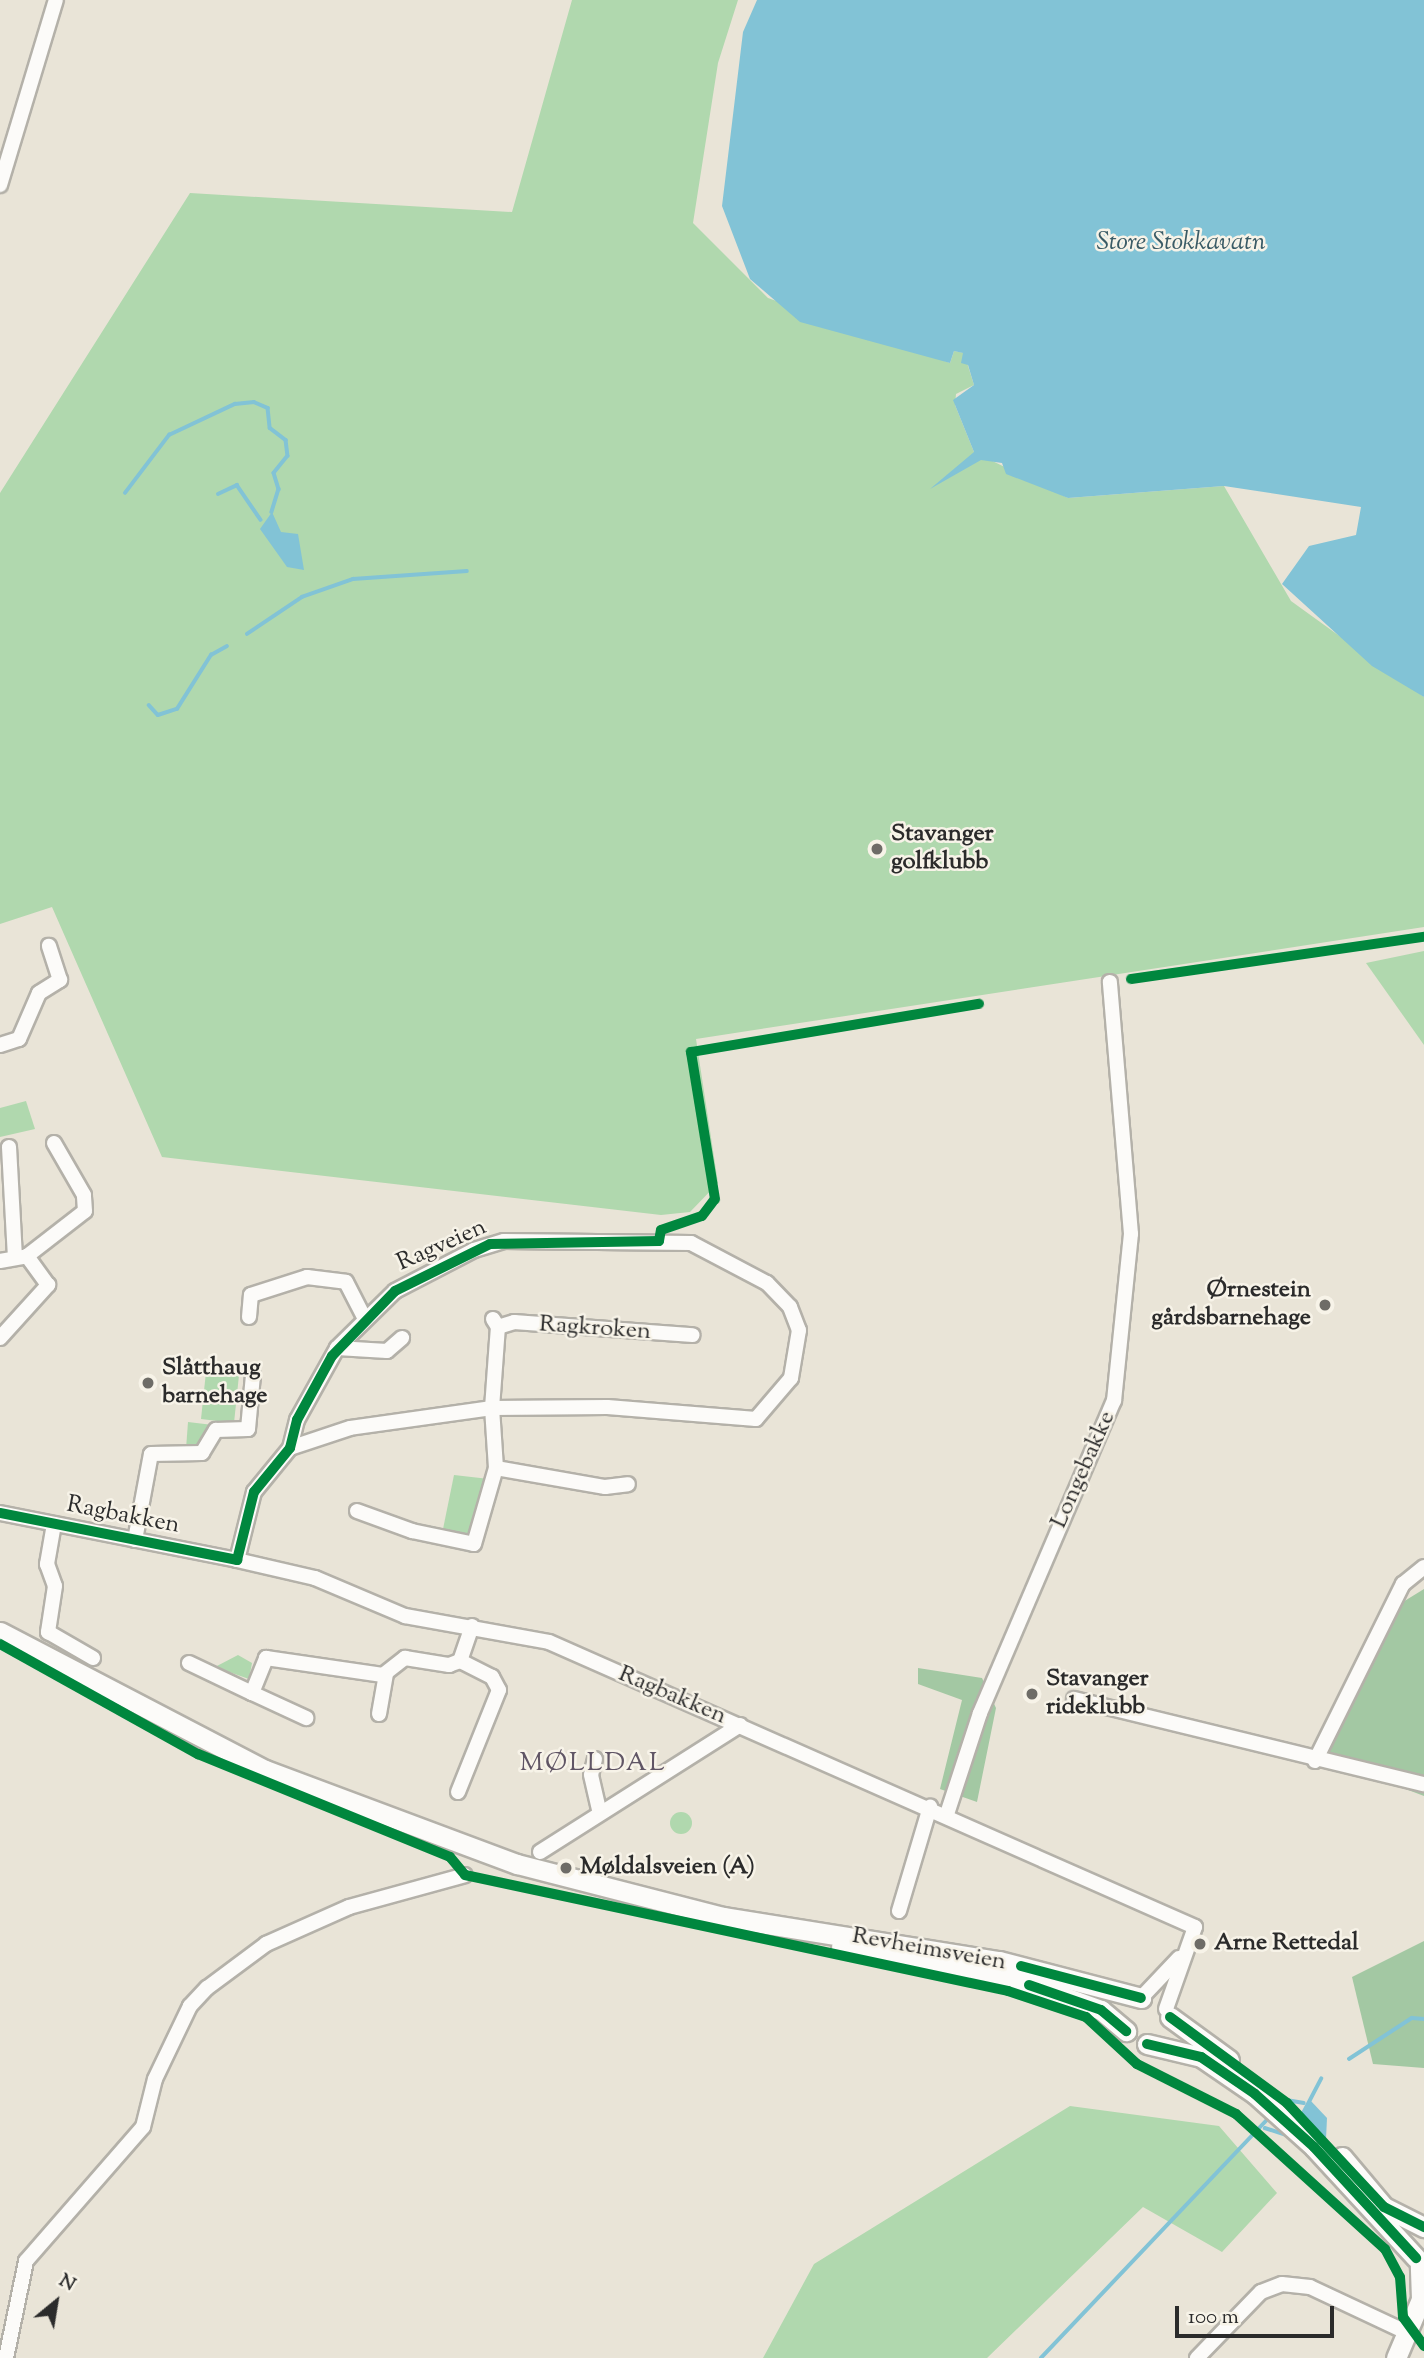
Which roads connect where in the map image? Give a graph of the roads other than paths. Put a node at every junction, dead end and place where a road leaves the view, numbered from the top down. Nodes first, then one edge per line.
1 (56, 0) edge
2 (0, 185) edge
3 (49, 946) dead end
4 (1110, 982) dead end
5 (0, 1045) edge
6 (54, 1143) dead end
7 (9, 1147) dead end
8 (14, 1258) edge
9 (249, 1317) dead end
10 (365, 1319) junction
11 (693, 1335) dead end
12 (0, 1338) edge
13 (402, 1338) dead end
14 (337, 1348) junction
15 (253, 1375) dead end
16 (492, 1408) junction
17 (290, 1448) junction
18 (496, 1468) junction
19 (628, 1484) dead end
20 (357, 1511) dead end
21 (0, 1513) edge
22 (54, 1524) junction
23 (135, 1540) junction
24 (237, 1560) junction
25 (1424, 1567) edge
26 (472, 1626) junction
27 (0, 1632) edge
28 (93, 1658) dead end
29 (460, 1661) junction
30 (189, 1663) dead end
31 (387, 1674) junction
32 (252, 1693) junction
33 (1074, 1699) dead end
34 (379, 1714) dead end
35 (306, 1718) dead end
36 (740, 1725) junction
37 (595, 1759) dead end
38 (1315, 1761) junction
39 (1424, 1784) edge
40 (458, 1792) dead end
41 (930, 1807) junction
42 (600, 1813) junction
43 (947, 1814) junction
44 (540, 1852) dead end
45 (465, 1875) dead end
46 (899, 1912) dead end
47 (756, 1923) junction
48 (1188, 1942) junction
49 (1141, 1998) junction
50 (1168, 2013) junction
51 (1126, 2031) junction
52 (1147, 2044) junction
53 (1240, 2075) junction
54 (1358, 2187) junction
55 (1424, 2228) edge
56 (1420, 2263) edge
57 (1384, 2327) junction
58 (1416, 2328) edge
59 (1400, 2357) edge
60 (6, 2358) edge
61 (1197, 2358) edge

1 - 2 street
3 - 5 street
4 - 43 street, Longebakke
6 - 8 street
7 - 8 street
8 - 12 street
9 - 10 street
10 - 14 street, Ragveien
10 - 16 street, Ragveien
11 - 16 street, Ragkroken
13 - 14 street
14 - 17 street, Ragveien
15 - 23 street
16 - 17 street, Ragveien
16 - 18 street, Ragkroken
17 - 24 street, Ragveien
18 - 19 street
18 - 20 street, Ragkroken
21 - 22 street, Ragbakken
22 - 23 street, Ragbakken
22 - 28 street
23 - 24 street, Ragbakken
24 - 26 street, Ragbakken
25 - 38 street
26 - 29 street
26 - 36 street, Ragbakken
27 - 47 main road, Revheimsveien
29 - 31 street
29 - 40 street
30 - 32 street
31 - 32 street
31 - 34 street
32 - 35 street
33 - 38 street
36 - 41 street, Ragbakken
36 - 42 street
37 - 42 street
38 - 39 street
41 - 43 street, Ragbakken
41 - 46 street
42 - 44 street
43 - 48 street, Ragbakken
45 - 60 street
47 - 49 main road, Revheimsveien
47 - 51 main road, Revheimsveien
48 - 49 street
48 - 50 street
49 - 50 main road
49 - 51 main road
50 - 52 main road
50 - 53 main road
51 - 52 main road
52 - 53 main road
53 - 54 main road
54 - 55 main road
54 - 56 main road
55 - 56 main road
56 - 58 main road
57 - 58 street
57 - 59 street
57 - 61 street
58 - 59 main road

